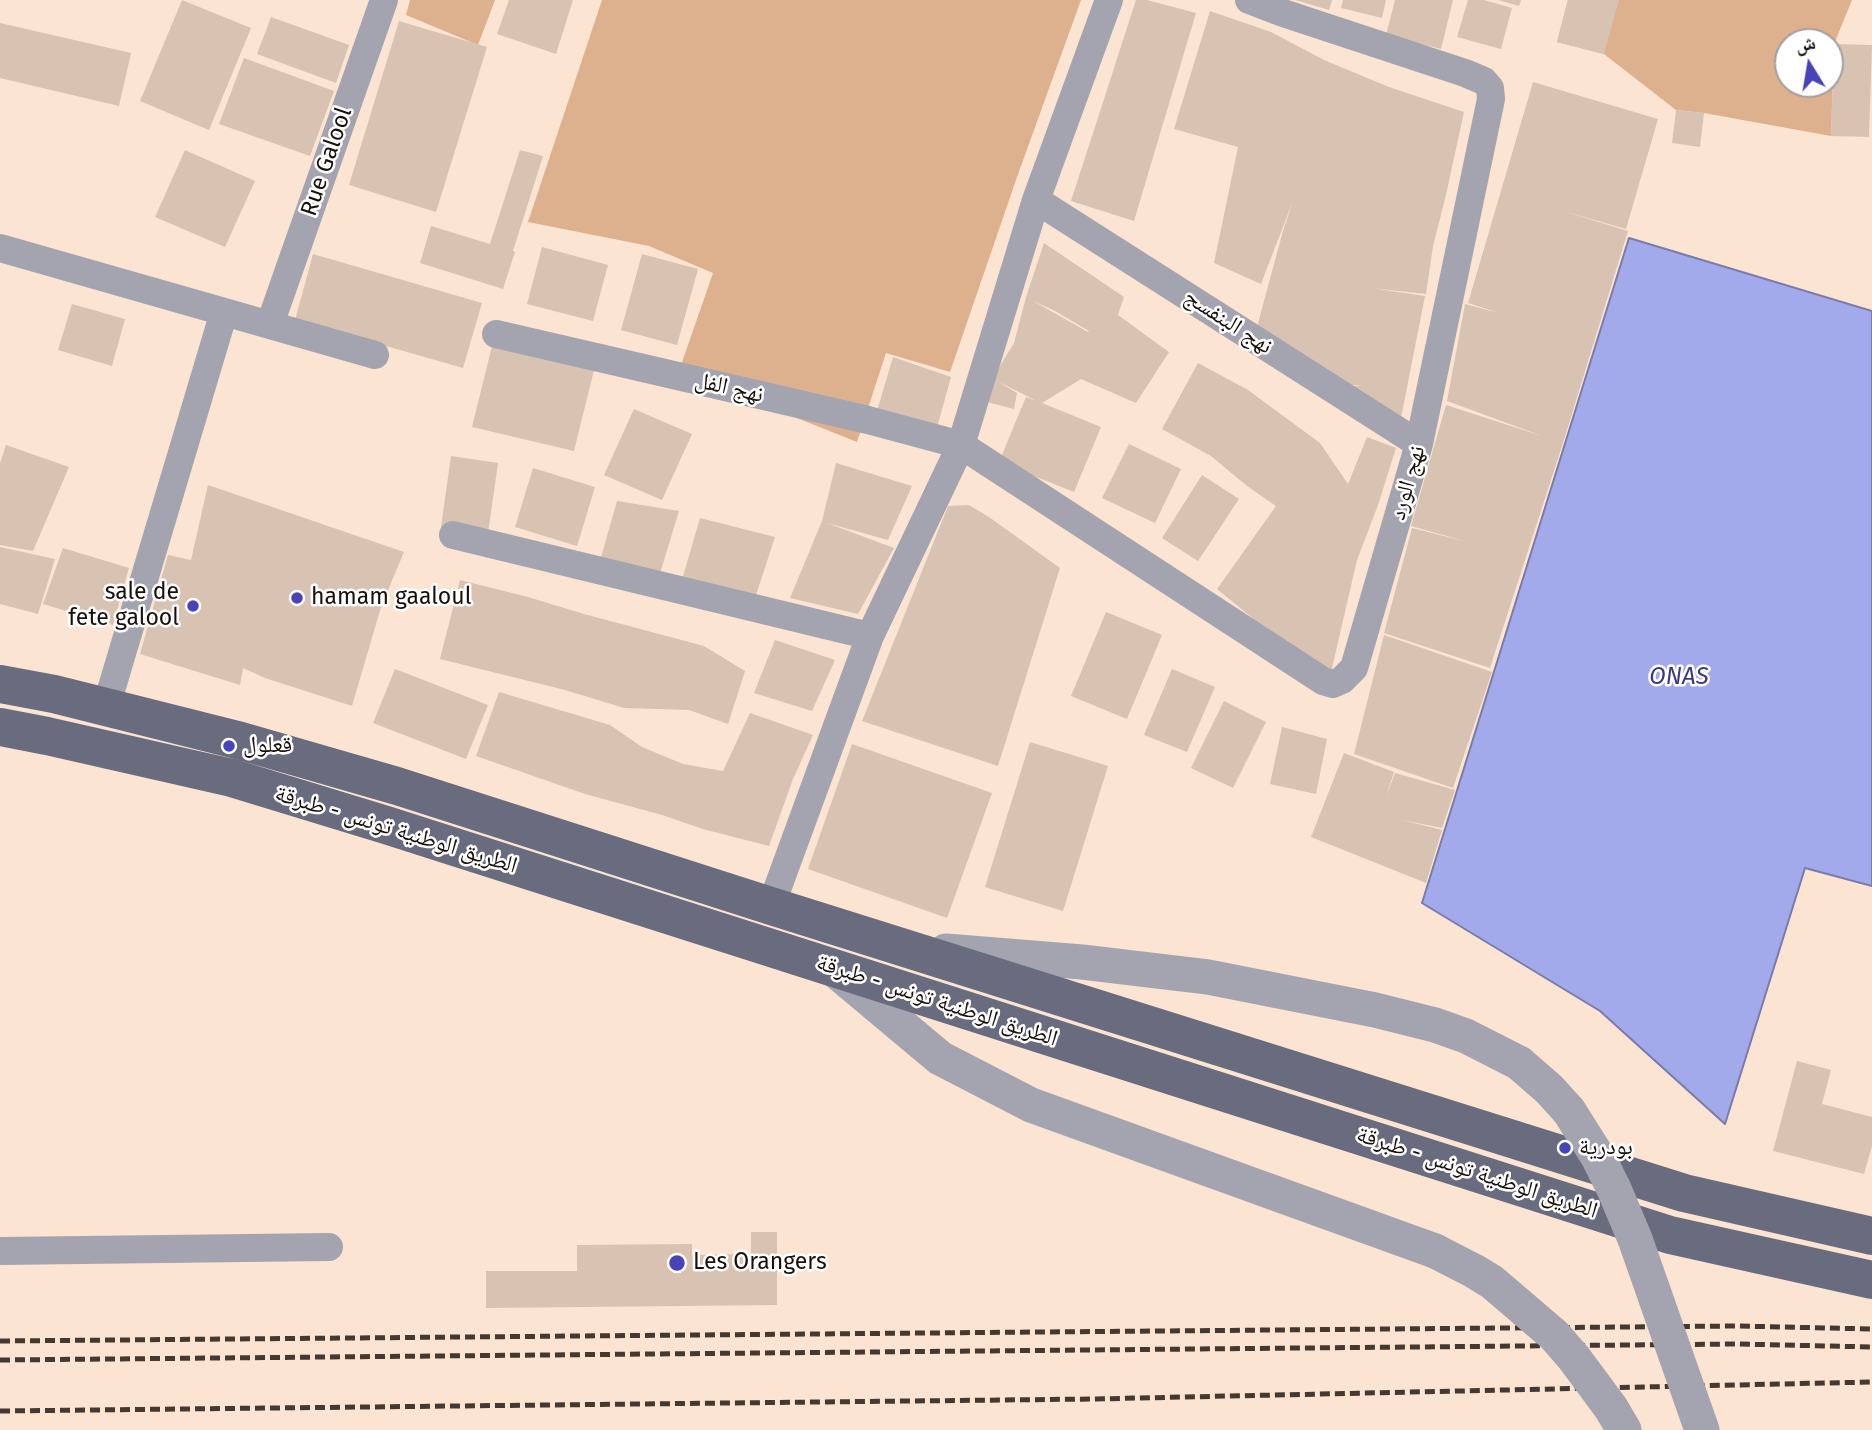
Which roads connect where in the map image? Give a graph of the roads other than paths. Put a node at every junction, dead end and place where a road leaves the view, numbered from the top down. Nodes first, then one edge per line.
1 (384, 0) edge
2 (1109, 0) edge
3 (1249, 0) edge
4 (1036, 200) junction
5 (0, 248) edge
6 (224, 312) junction
7 (270, 324) junction
8 (496, 334) dead end
9 (375, 355) dead end
10 (1419, 444) junction
11 (961, 445) junction
12 (453, 535) dead end
13 (870, 636) junction
14 (0, 684) edge
15 (106, 707) junction
16 (0, 727) edge
17 (771, 906) junction
18 (887, 943) junction
19 (832, 968) junction
20 (1872, 1236) edge
21 (330, 1247) dead end
22 (0, 1251) edge
23 (1872, 1280) edge
24 (1624, 1430) edge
25 (1702, 1430) edge

1 - 7 street, Rue Galool
2 - 4 street
3 - 10 street, نهج الورد
4 - 10 street, نهج البنفسج
4 - 11 street
5 - 6 street
6 - 7 street
6 - 15 street
7 - 9 street
8 - 11 street, نهج الفل
10 - 11 street, نهج الورد
11 - 13 street
12 - 13 street
13 - 17 street
14 - 15 main road, الطريق الوطنية تونس - طبرقة
15 - 17 main road, الطريق الوطنية تونس - طبرقة
16 - 19 main road, الطريق الوطنية تونس - طبرقة
17 - 18 main road, الطريق الوطنية تونس - طبرقة
18 - 20 main road, الطريق الوطنية تونس - طبرقة
18 - 25 street, bridge
19 - 23 main road, الطريق الوطنية تونس - طبرقة
19 - 24 street, bridge
21 - 22 street

